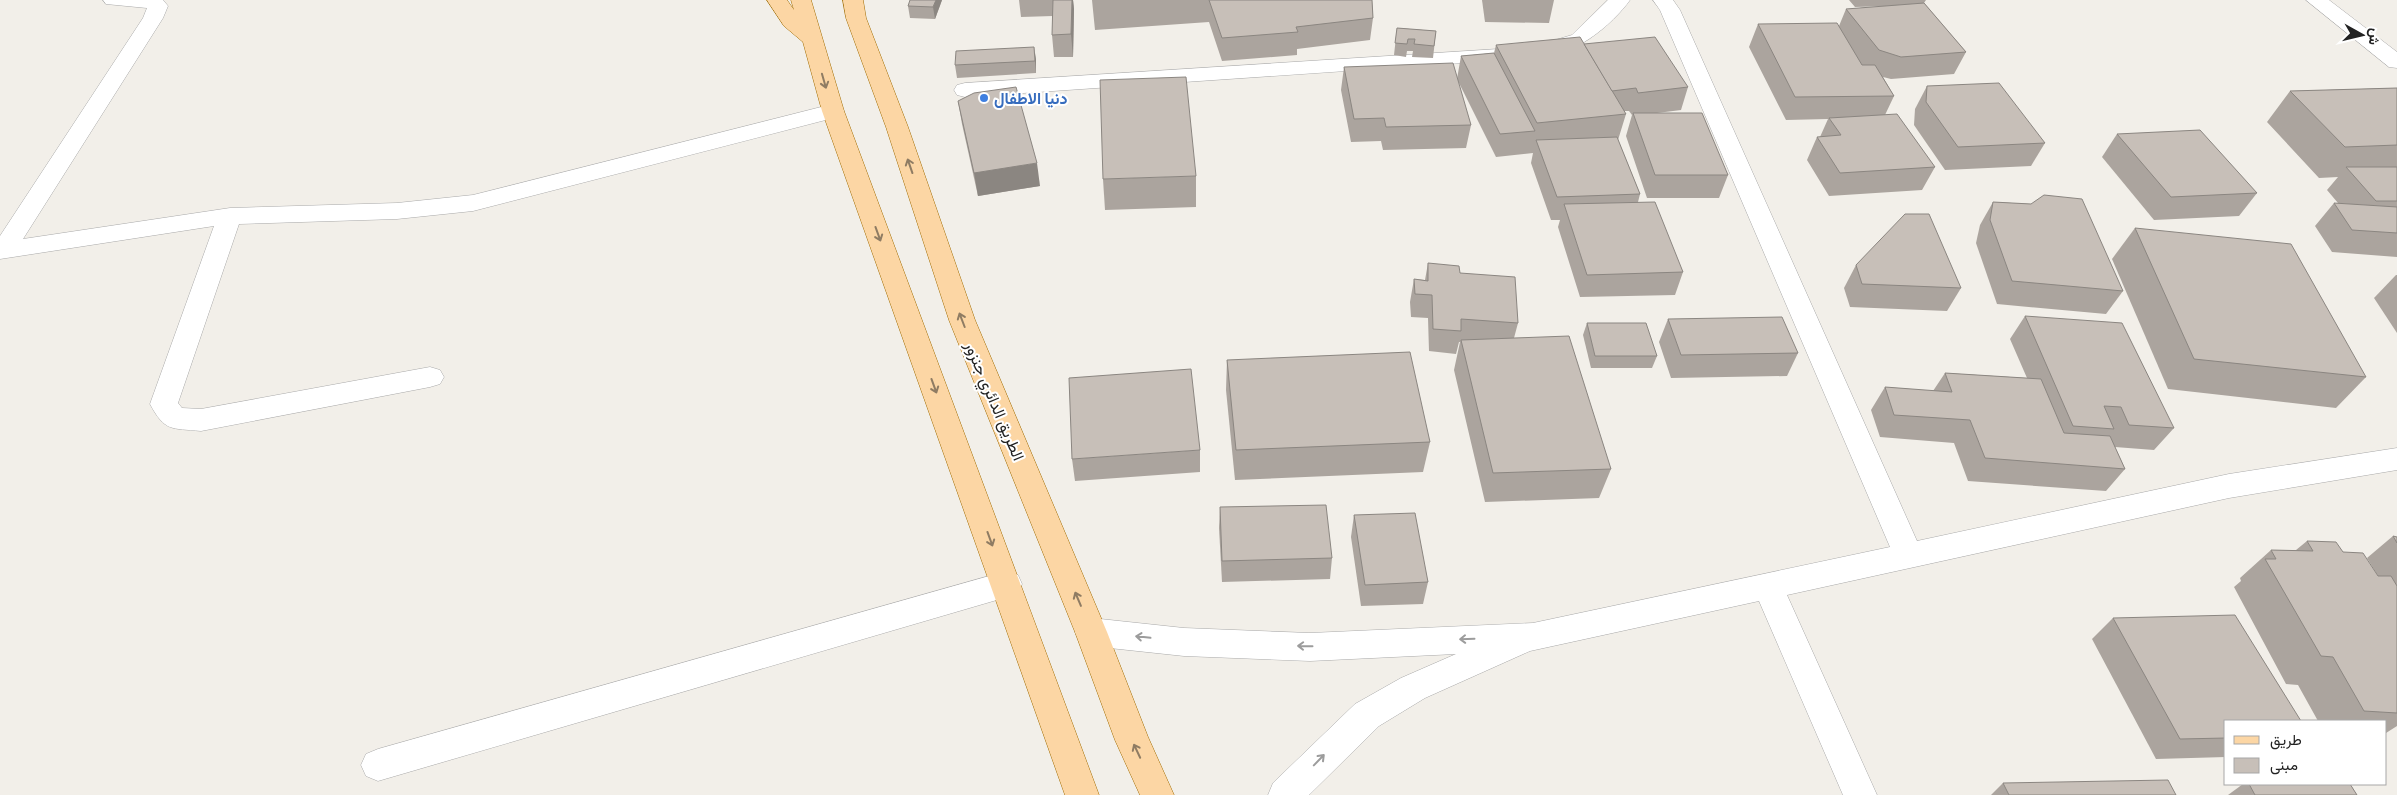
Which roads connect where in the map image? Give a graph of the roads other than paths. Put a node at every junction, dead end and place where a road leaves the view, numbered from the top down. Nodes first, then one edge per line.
1 (113, 0) edge
2 (777, 0) edge
3 (801, 0) edge
4 (1620, 0) edge
5 (1663, 0) edge
6 (2316, 0) edge
7 (857, 6) edge
8 (812, 40) junction
9 (2397, 62) edge
10 (965, 90) dead end
11 (833, 111) junction
12 (230, 216) junction
13 (2, 251) edge
14 (430, 377) dead end
15 (2397, 459) edge
16 (1909, 556) junction
17 (1007, 584) junction
18 (1768, 586) junction
19 (1091, 632) junction
20 (1533, 637) junction
21 (378, 765) dead end
22 (1082, 795) edge
23 (1157, 795) edge
24 (1285, 795) edge
25 (1860, 795) edge

1 - 13 street
2 - 8 main road
3 - 8 main road
4 - 10 street
5 - 16 street
6 - 9 street
19 -> 7 main road, الطريق الدائري جنزور
8 -> 11 main road
11 - 12 street
11 -> 17 main road
12 - 13 street
12 - 14 street
15 - 16 street
16 - 18 street
17 - 21 street
17 - 22 main road
18 - 20 street
18 - 25 street
20 -> 19 street
23 -> 19 main road, الطريق الدائري جنزور
24 -> 20 street

